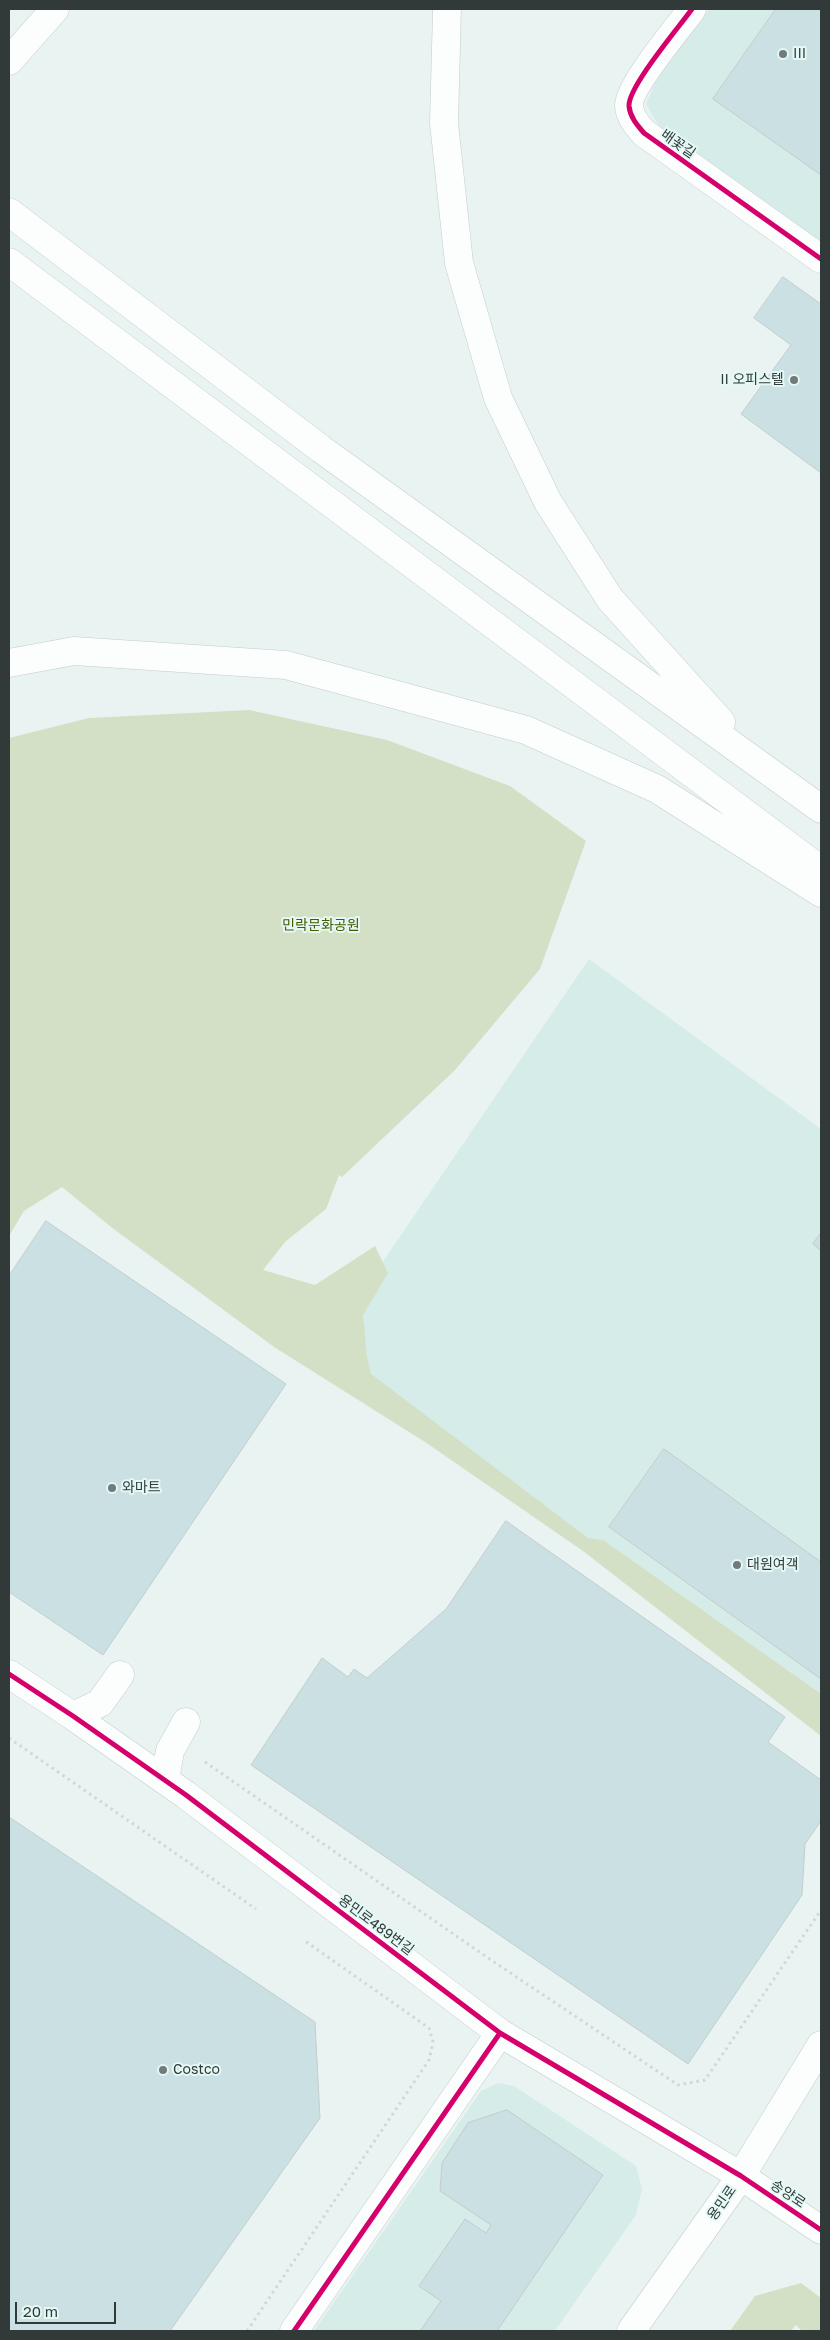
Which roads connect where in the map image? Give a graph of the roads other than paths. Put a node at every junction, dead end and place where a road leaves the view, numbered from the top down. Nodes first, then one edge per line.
1 (55, 9) edge
2 (447, 9) edge
3 (692, 9) edge
4 (9, 61) edge
5 (9, 212) edge
6 (821, 259) edge
7 (9, 262) edge
8 (9, 663) edge
9 (757, 762) junction
10 (821, 810) edge
11 (821, 870) edge
12 (821, 893) edge
13 (14, 1675) edge
14 (120, 1675) dead end
15 (73, 1716) junction
16 (186, 1722) dead end
17 (165, 1780) junction
18 (500, 2033) junction
19 (821, 2045) edge
20 (741, 2176) junction
21 (821, 2230) edge
22 (294, 2331) edge
23 (631, 2331) edge

1 - 4 main road
2 - 9 main road
3 - 6 main road, 배꽃길
5 - 9 main road
7 - 11 main road
8 - 12 main road
9 - 10 main road
13 - 15 main road, 용민로489번길
14 - 15 main road
15 - 17 main road, 용민로489번길
16 - 17 main road
17 - 18 main road, 용민로489번길
18 - 20 main road, 용민로489번길
18 - 22 main road
19 - 20 main road, 용민로
20 - 21 main road, 송양로
20 - 23 main road, 용민로

